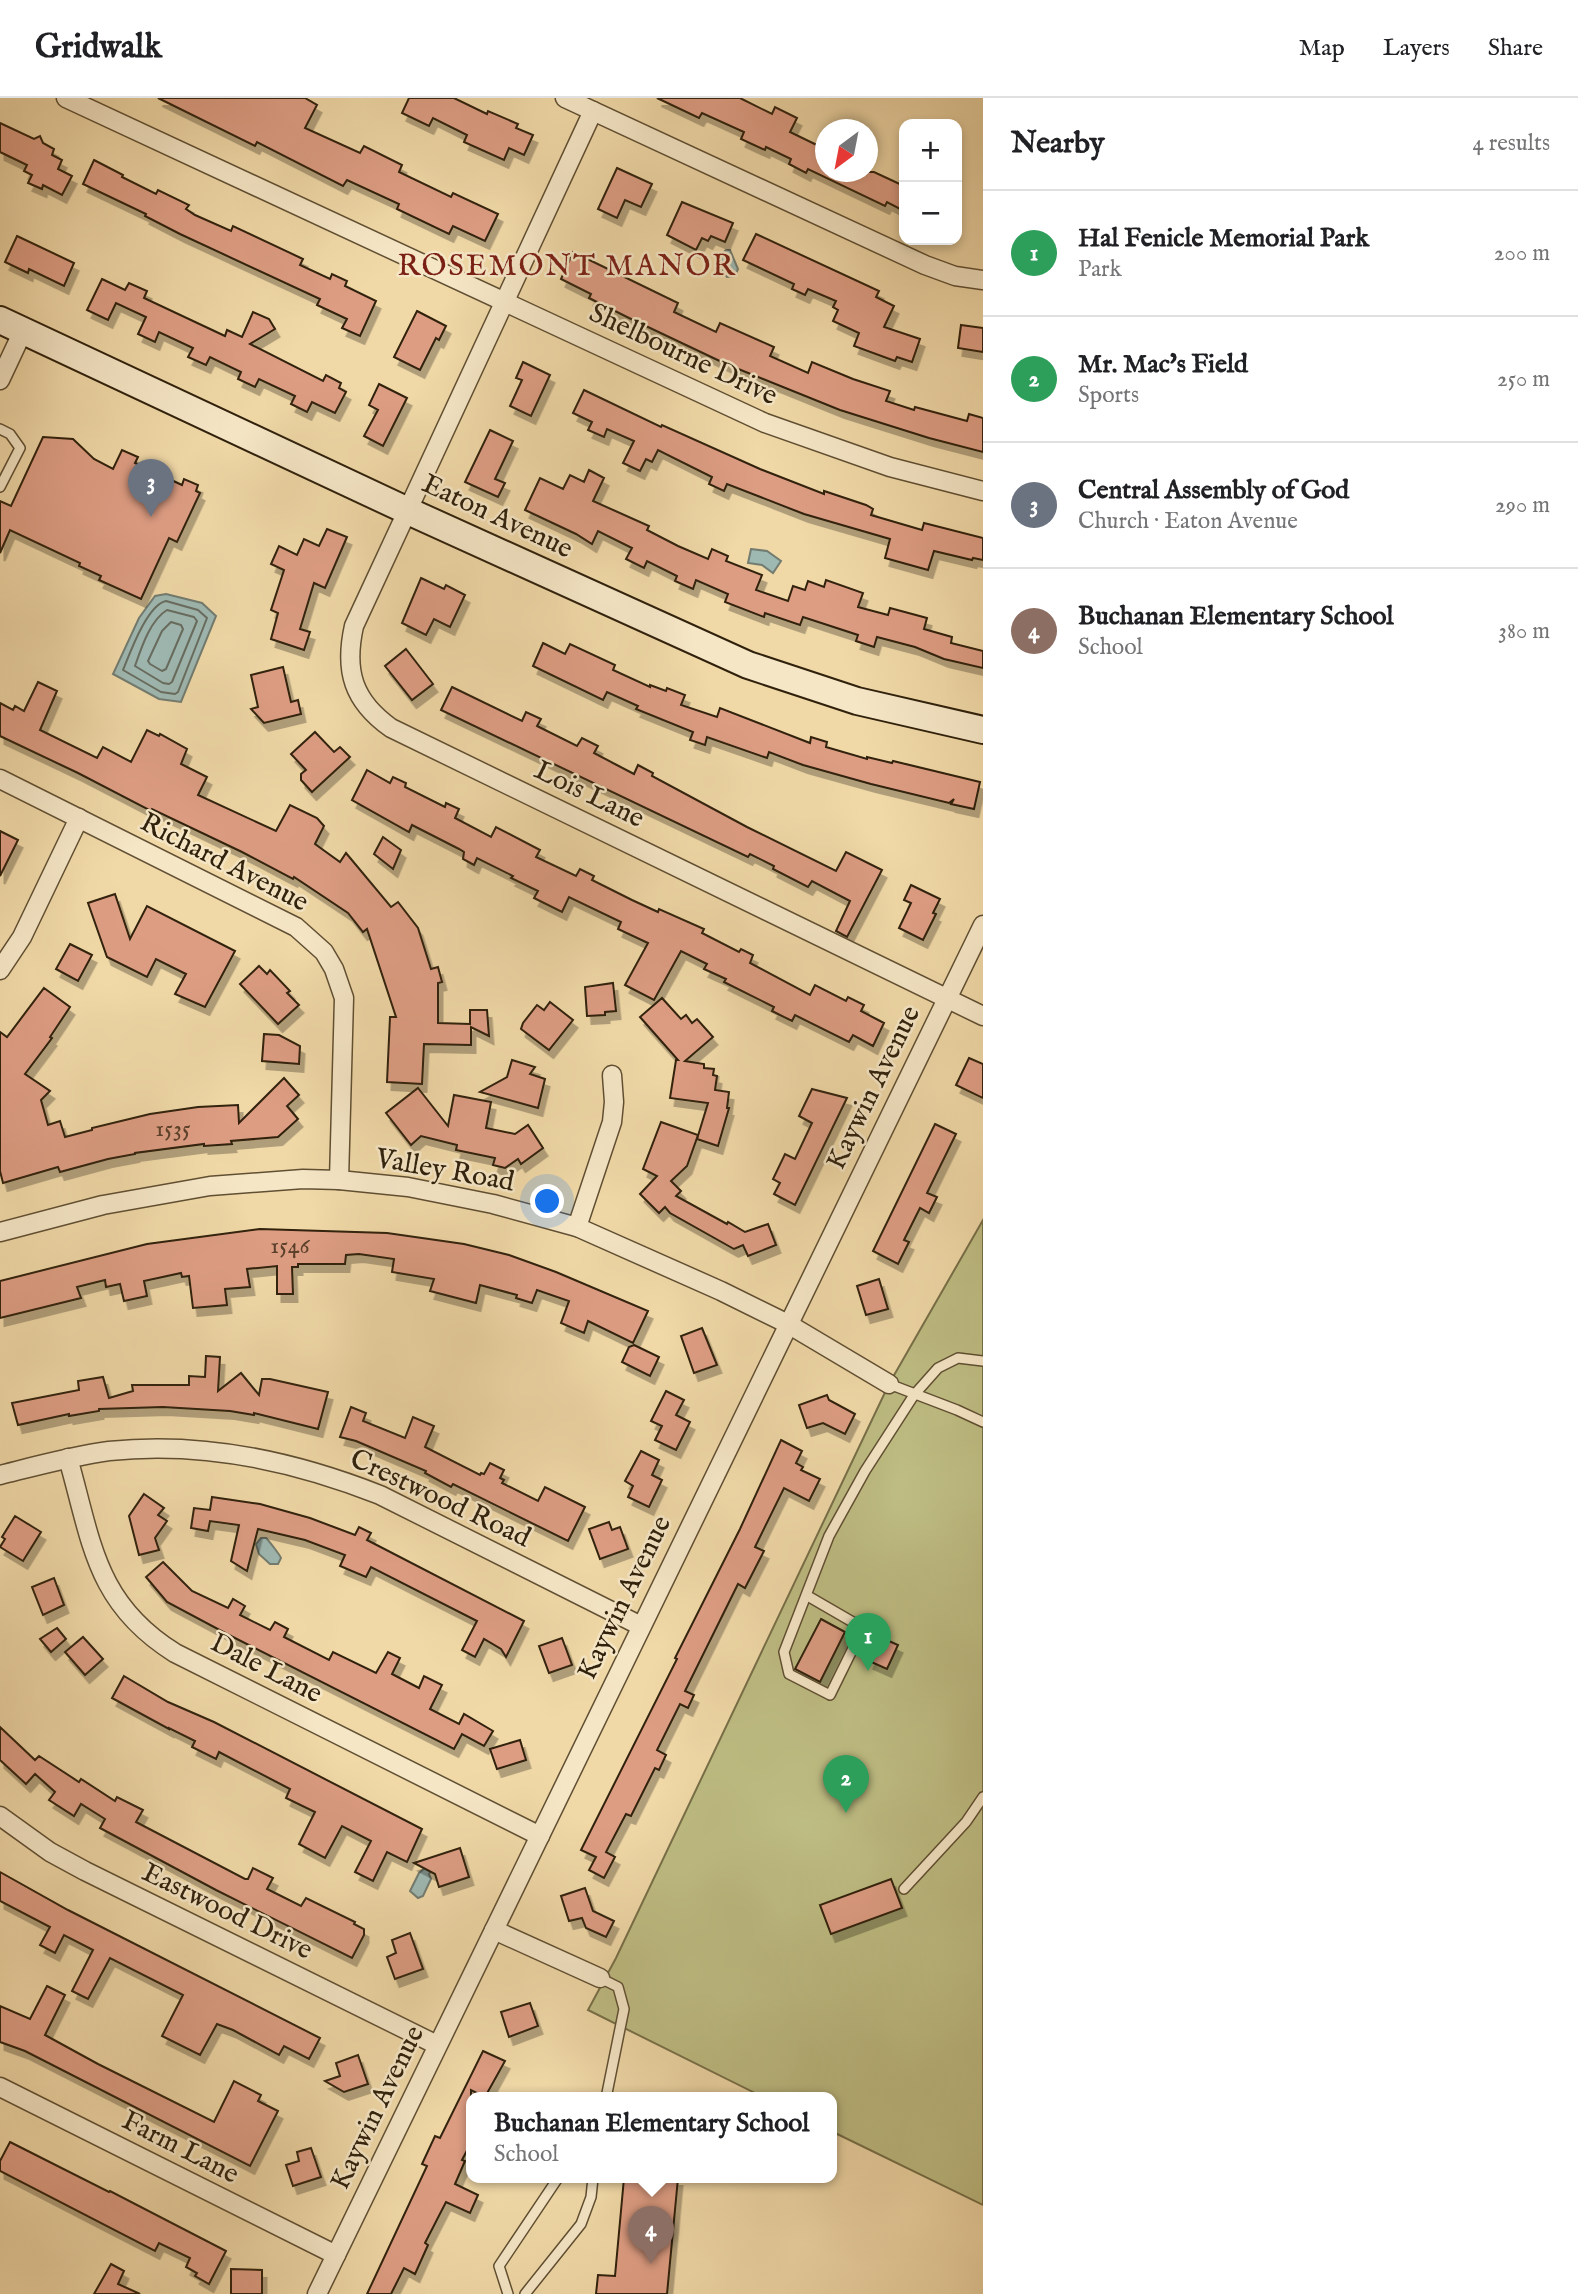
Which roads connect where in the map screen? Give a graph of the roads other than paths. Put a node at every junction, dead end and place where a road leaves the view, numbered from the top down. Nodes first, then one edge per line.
1 (66, 98) edge
2 (565, 98) edge
3 (593, 111) junction
4 (983, 280) edge
5 (504, 302) junction
6 (12, 326) edge
7 (0, 380) edge
8 (0, 429) edge
9 (0, 486) edge
10 (983, 491) edge
11 (408, 511) junction
12 (983, 730) edge
13 (0, 779) edge
14 (79, 818) junction
15 (983, 925) edge
16 (0, 970) edge
17 (947, 999) junction
18 (983, 1016) edge
19 (612, 1075) dead end
20 (338, 1180) junction
21 (577, 1227) junction
22 (0, 1232) edge
23 (788, 1325) junction
24 (983, 1361) edge
25 (889, 1384) joint
26 (914, 1395) junction
27 (983, 1422) edge
28 (68, 1458) junction
29 (0, 1475) edge
30 (806, 1595) junction
31 (641, 1626) junction
32 (983, 1797) edge
33 (0, 1816) edge
34 (540, 1836) junction
35 (904, 1889) dead end
36 (494, 1930) junction
37 (600, 1978) joint
38 (438, 2045) junction
39 (0, 2087) edge
40 (607, 2092) edge
41 (555, 2183) edge
42 (592, 2183) edge
43 (336, 2255) junction
44 (317, 2294) edge
45 (508, 2294) edge
46 (525, 2294) edge

1 - 5 street, Shelbourne Drive
2 - 3 street
3 - 4 street
3 - 5 street, Lois Lane
5 - 10 street, Shelbourne Drive
5 - 11 street, Lois Lane
6 - 7 street
6 - 11 street, Eaton Avenue
8 - 9 lane
11 - 12 street, Eaton Avenue
11 - 17 street, Lois Lane
13 - 14 street, Richard Avenue
14 - 16 street
14 - 20 street, Richard Avenue
15 - 17 street, Kaywin Avenue
17 - 18 street, Lois Lane
17 - 23 street, Kaywin Avenue
19 - 21 street
20 - 21 street, Valley Road
20 - 22 street, Valley Road
21 - 23 street, Valley Road
23 - 25 street, Valley Road
23 - 31 street, Kaywin Avenue
24 - 26 lane
25 - 26 lane
26 - 27 lane
26 - 30 lane
28 - 29 street, Crestwood Road
28 - 31 street, Crestwood Road
28 - 34 street, Dale Lane
30 - 30 lane
31 - 34 street, Kaywin Avenue
32 - 35 lane
33 - 38 street, Eastwood Drive
34 - 36 street, Kaywin Avenue
36 - 37 street
36 - 38 street, Kaywin Avenue
37 - 40 lane
38 - 43 street, Kaywin Avenue
39 - 43 street, Farm Lane
41 - 45 lane
42 - 46 lane
43 - 44 street, Kaywin Avenue

